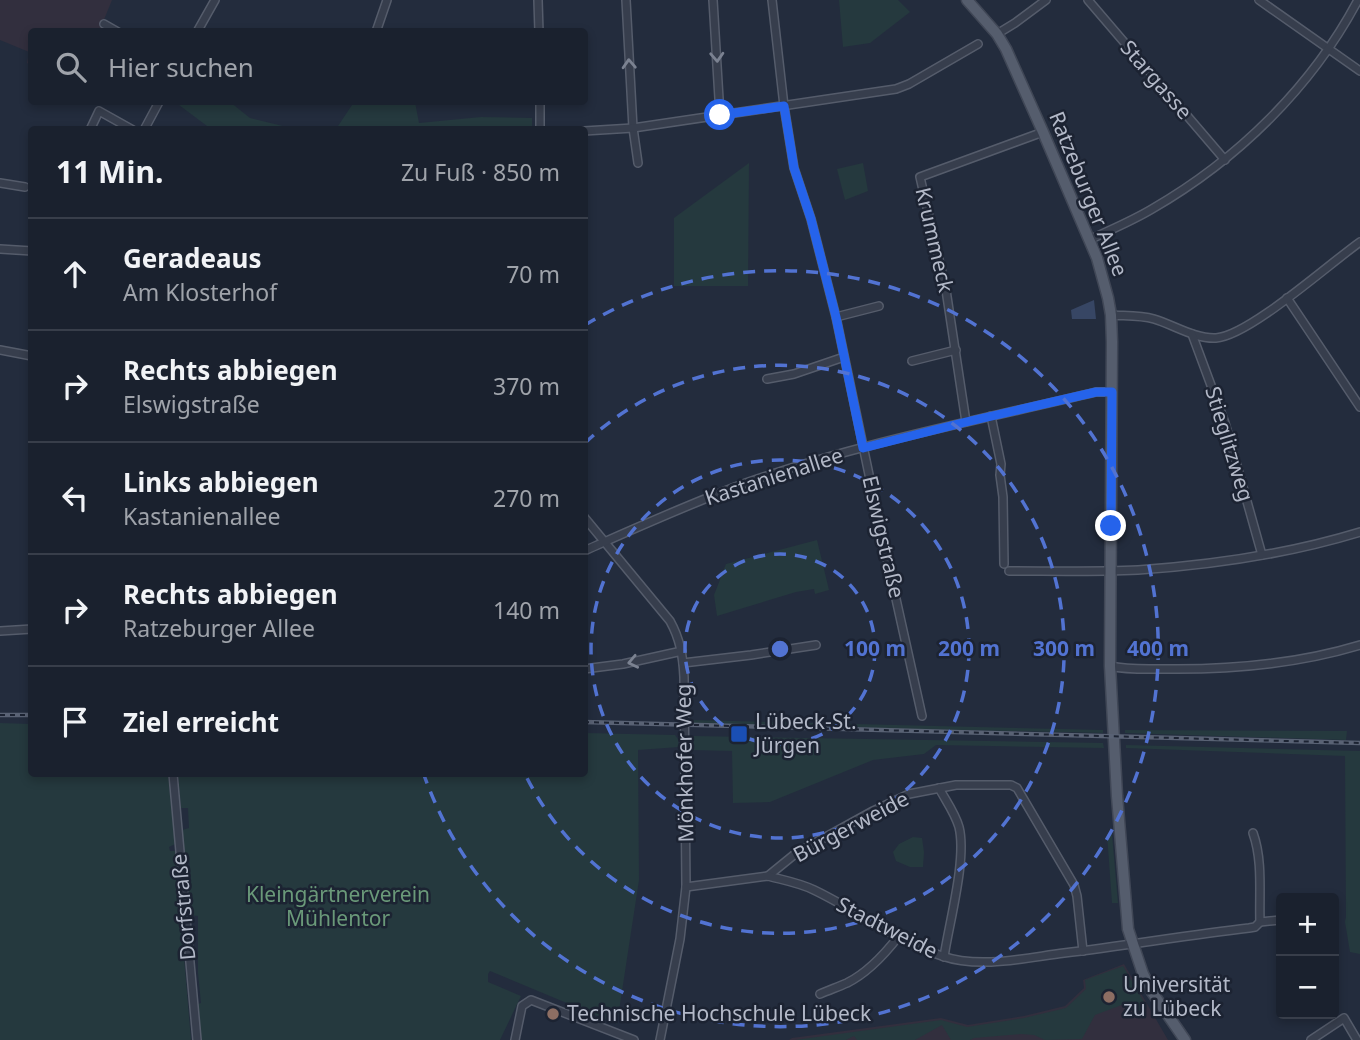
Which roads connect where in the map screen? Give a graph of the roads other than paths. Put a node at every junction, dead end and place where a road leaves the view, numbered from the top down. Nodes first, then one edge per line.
1 (215, 0) edge
2 (387, 0) edge
3 (538, 0) edge
4 (626, 0) edge
5 (713, 0) edge
6 (772, 0) edge
7 (967, 0) edge
8 (1046, 0) edge
9 (1088, 0) edge
10 (1259, 0) edge
11 (1358, 0) edge
12 (104, 24) dead end
13 (111, 28) edge
14 (199, 28) edge
15 (377, 28) edge
16 (539, 28) edge
17 (996, 34) junction
18 (978, 44) dead end
19 (1328, 48) junction
20 (1360, 71) edge
21 (157, 105) edge
22 (540, 105) edge
23 (784, 106) junction
24 (720, 115) junction
25 (92, 126) edge
26 (126, 126) edge
27 (146, 126) edge
28 (540, 126) edge
29 (633, 128) junction
30 (588, 131) edge
31 (1043, 132) junction
32 (1225, 160) junction
33 (638, 163) dead end
34 (0, 183) edge
35 (25, 187) dead end
36 (1089, 240) junction
37 (1360, 242) edge
38 (0, 249) edge
39 (28, 251) edge
40 (1287, 298) junction
41 (879, 306) dead end
42 (1111, 315) junction
43 (836, 317) junction
44 (1192, 334) junction
45 (0, 350) edge
46 (956, 350) junction
47 (28, 355) edge
48 (844, 357) junction
49 (912, 361) dead end
50 (766, 379) dead end
51 (1112, 392) junction
52 (1360, 407) edge
53 (991, 416) junction
54 (966, 422) junction
55 (863, 448) junction
56 (588, 522) edge
57 (1360, 532) edge
58 (605, 542) junction
59 (588, 549) edge
60 (1262, 555) junction
61 (1110, 571) junction
62 (28, 629) edge
63 (0, 631) edge
64 (816, 645) dead end
65 (1360, 645) edge
66 (682, 651) junction
67 (683, 663) junction
68 (1110, 666) junction
69 (588, 668) edge
70 (922, 716) dead end
71 (173, 777) edge
72 (939, 788) junction
73 (1253, 833) dead end
74 (768, 876) junction
75 (687, 887) junction
76 (1276, 920) edge
77 (1260, 922) junction
78 (898, 937) junction
79 (1133, 944) junction
80 (1083, 951) junction
81 (944, 957) junction
82 (820, 994) dead end
83 (197, 1040) edge
84 (515, 1040) edge
85 (634, 1040) edge
86 (660, 1040) edge
87 (1185, 1040) edge
88 (1311, 1040) edge
89 (1357, 1040) edge

1 - 14 street
2 - 15 street
3 - 16 street
29 -> 4 street
5 -> 24 street
6 - 23 street, Elswigstraße
7 - 17 main road, Ratzeburger Allee
8 - 17 street
9 - 32 street, Stargasse
10 - 19 street
11 - 19 street
12 - 13 street
17 - 31 main road, Ratzeburger Allee
18 - 23 street
19 - 20 street
19 - 32 street
21 - 27 street
22 - 28 street
23 - 24 street
23 - 43 street, Elswigstraße
24 - 29 street
25 - 26 street
29 - 30 street
29 - 33 street
31 - 36 main road, Ratzeburger Allee
31 - 46 street, Krummeck
32 - 36 street
34 - 35 street
36 - 42 main road, Ratzeburger Allee
37 - 40 street
38 - 39 street
40 - 44 street
40 - 52 street
41 - 43 street
42 - 44 street
42 - 51 main road, Ratzeburger Allee
43 - 48 street, Elswigstraße
44 - 60 street, Stieglitzweg
45 - 47 street
46 - 49 street
46 - 54 street, Krummeck
48 - 50 street
48 - 55 street, Elswigstraße
51 - 53 street, Kastanienallee
51 - 61 main road, Ratzeburger Allee
53 - 54 street, Kastanienallee
53 - 61 street
54 - 55 street, Kastanienallee
55 - 58 street, Kastanienallee
55 - 70 street, Elswigstraße
56 - 58 street, Mönkhofer Weg
57 - 60 street
58 - 59 street, Kastanienallee
58 - 66 street, Mönkhofer Weg
60 - 61 street
61 - 68 main road, Ratzeburger Allee
62 - 63 street
64 - 67 street
65 - 68 street
66 - 67 street, Mönkhofer Weg
66 -> 69 street
67 - 75 street, Mönkhofer Weg
68 - 79 main road, Ratzeburger Allee
71 - 83 street, Dorfstraße
72 - 74 street, Bürgerweide
72 - 80 street, Bürgerweide
72 - 81 street
73 - 77 street
74 - 75 street, Stadtweide
74 - 78 street, Stadtweide
75 - 86 street, Mönkhofer Weg
76 - 77 street, Stadtweide
77 - 79 street, Stadtweide
78 - 81 street, Stadtweide
78 - 82 street
79 - 80 street, Stadtweide
79 - 87 main road, Ratzeburger Allee
80 - 81 street, Stadtweide
84 - 85 street
88 - 89 street

